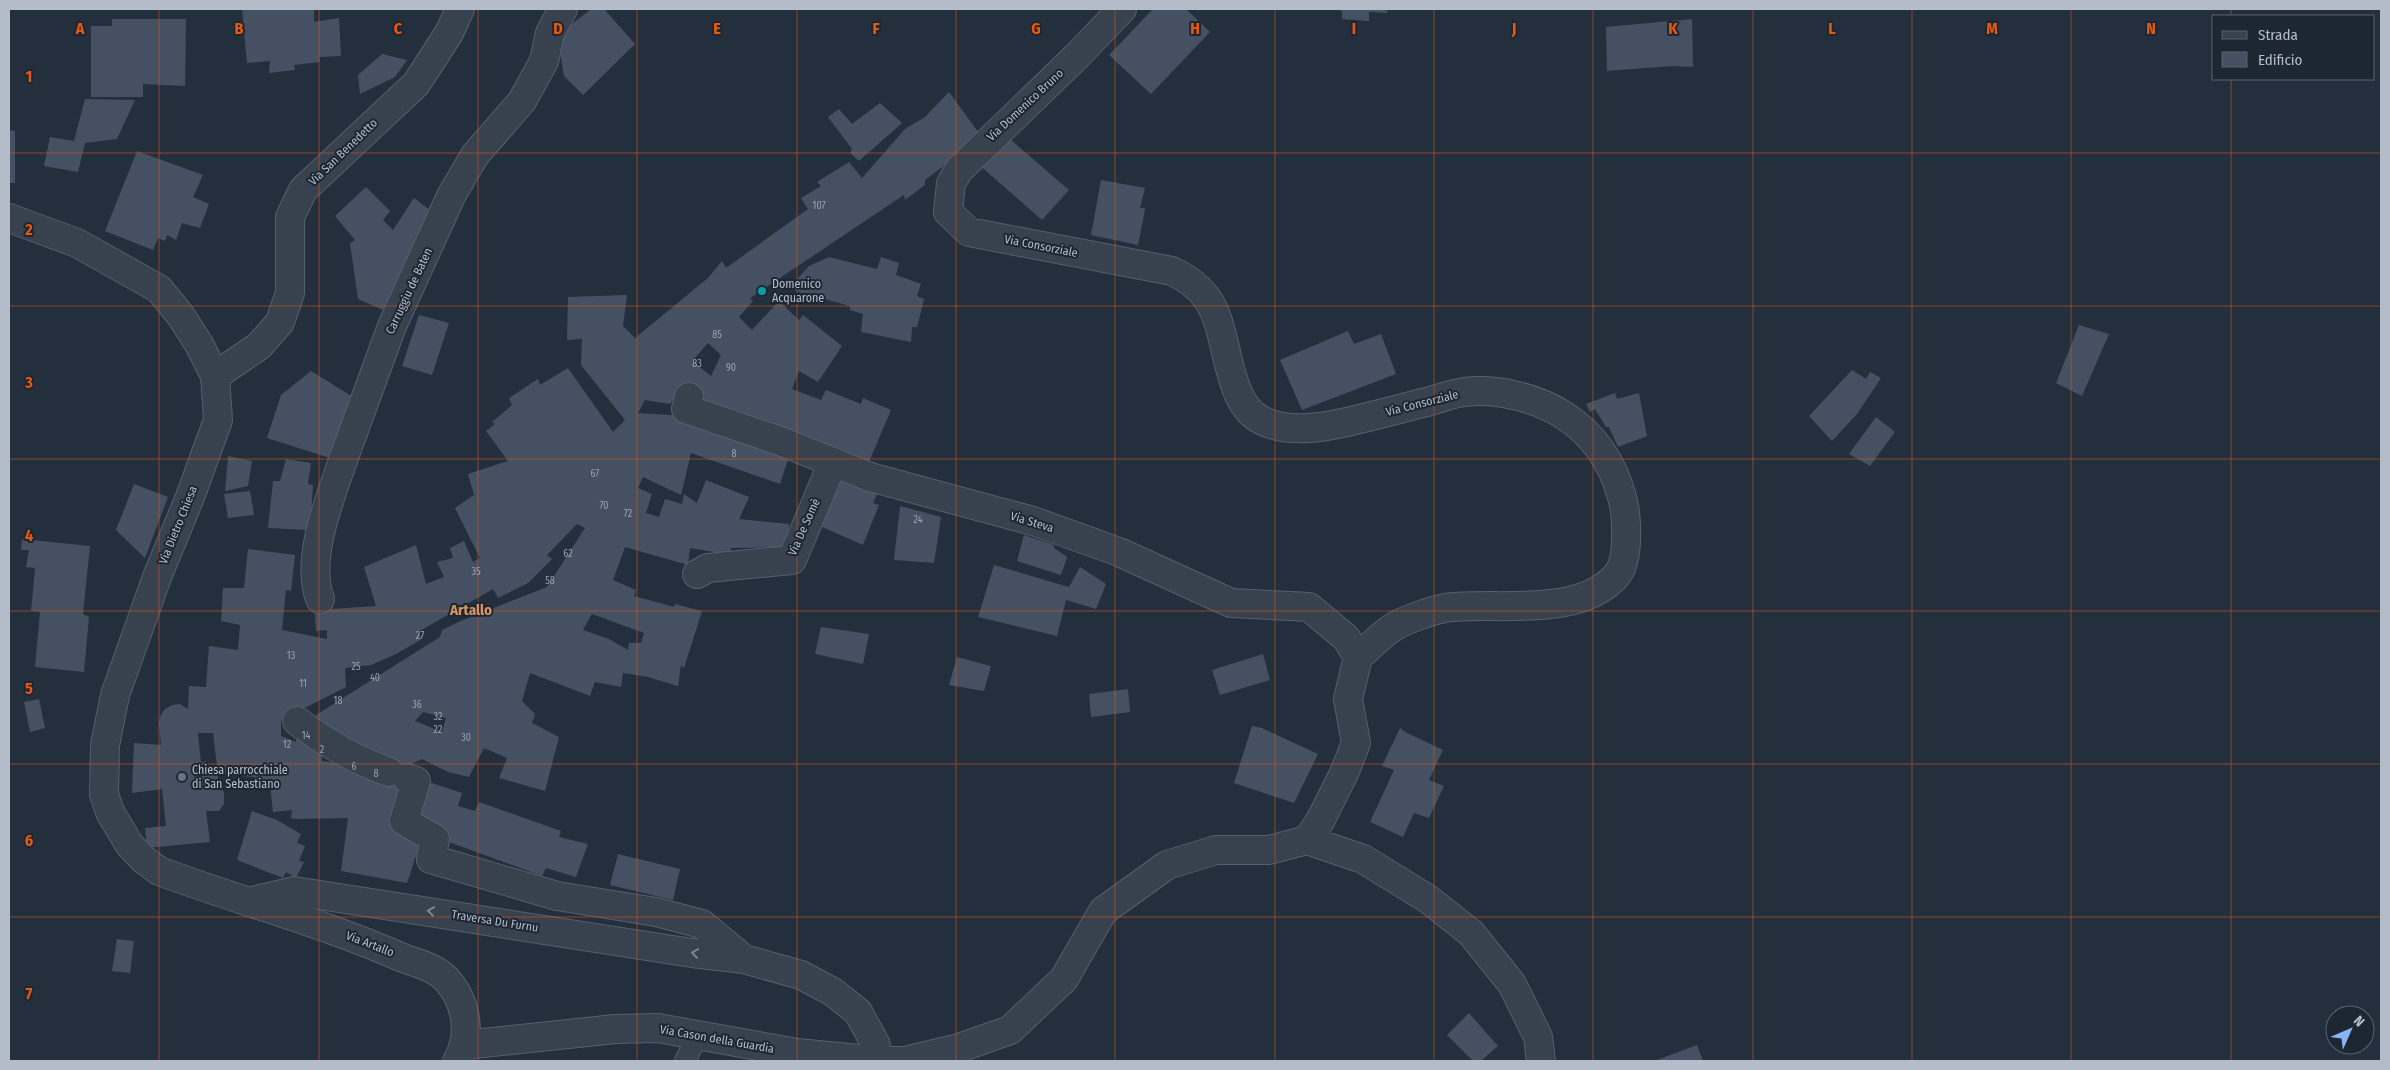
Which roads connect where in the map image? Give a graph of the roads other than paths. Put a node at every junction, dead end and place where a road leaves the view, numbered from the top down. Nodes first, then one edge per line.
1 (460, 9) edge
2 (563, 9) edge
3 (1122, 9) edge
4 (948, 212) joint
5 (9, 218) edge
6 (215, 376) junction
7 (687, 403) dead end
8 (832, 462) junction
9 (697, 574) dead end
10 (320, 599) dead end
11 (1358, 657) junction
12 (297, 721) dead end
13 (1307, 840) junction
14 (205, 888) joint
15 (248, 902) junction
16 (744, 958) junction
17 (698, 1035) junction
18 (460, 1053) edge
19 (794, 1057) edge
20 (685, 1061) edge
21 (880, 1061) edge
22 (1540, 1061) edge

1 - 6 street, Via San Benedetto
2 - 10 street, Carruggiu de Baten
3 - 4 street, Via Domenico Bruno
4 - 11 street, Via Consorziale
5 - 6 street, Via Dietro Chiesa
6 - 14 street, Via Dietro Chiesa
7 - 8 street, Via Steva
8 - 9 street, Via De Somè
8 - 11 street, Via Steva
11 - 13 street
12 - 16 street, Traversa Du Furnu
13 - 21 street, Via Cason della Guardia
13 - 22 street
14 - 15 street, Via Artallo
16 -> 15 street, Traversa Du Furnu
15 - 18 street, Via Artallo
16 - 21 street, Traversa Du Furnu
17 - 18 street, Via Cason della Guardia
17 - 19 street, Via Cason della Guardia
17 - 20 lane
19 - 21 street, Via Cason della Guardia

